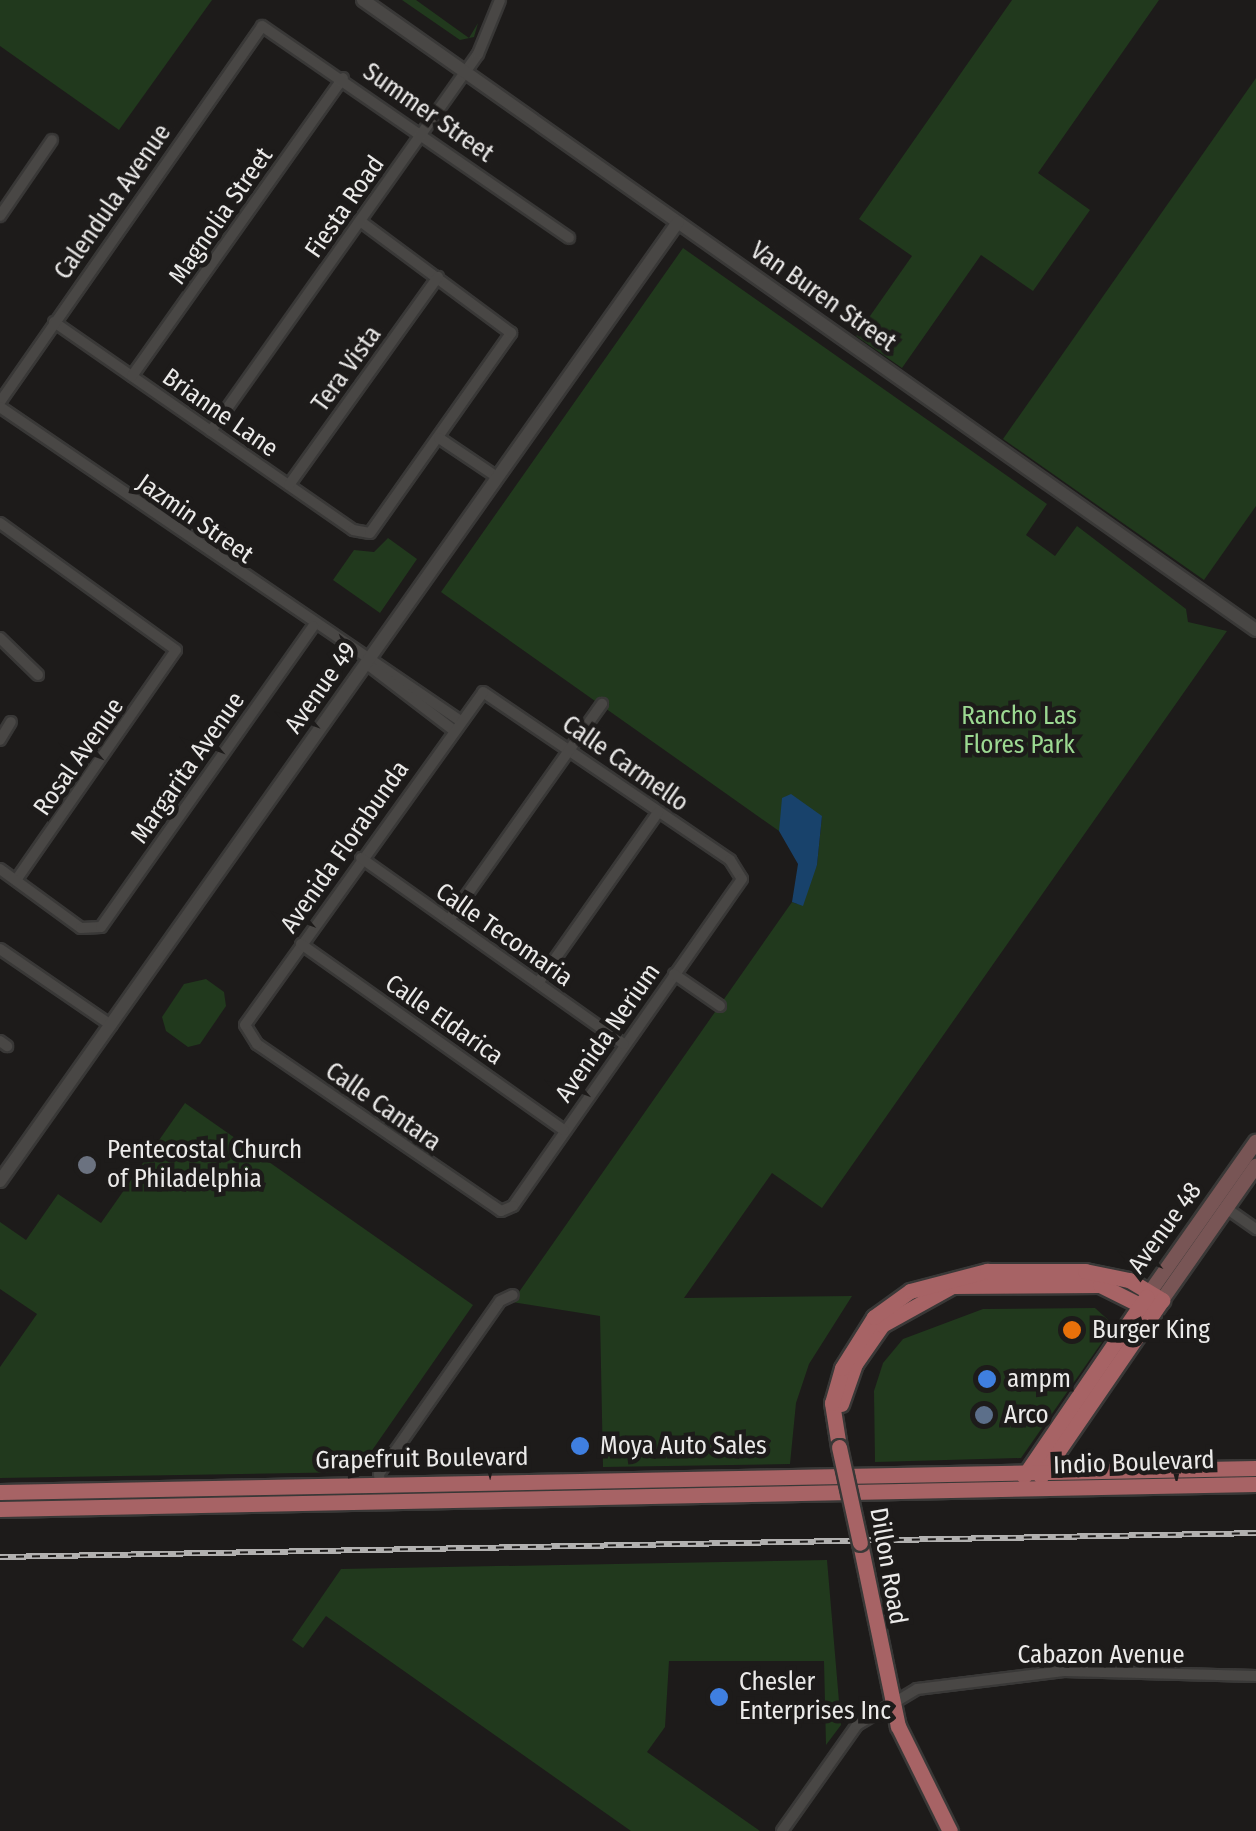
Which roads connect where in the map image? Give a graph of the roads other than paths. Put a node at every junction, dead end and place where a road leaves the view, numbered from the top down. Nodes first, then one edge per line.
1 (363, 0) edge
2 (500, 0) edge
3 (262, 26) joint
4 (465, 72) junction
5 (343, 78) junction
6 (422, 134) junction
7 (52, 140) dead end
8 (0, 216) edge
9 (360, 221) junction
10 (678, 222) junction
11 (568, 238) dead end
12 (438, 277) junction
13 (54, 322) junction
14 (132, 376) junction
15 (0, 404) edge
16 (210, 431) junction
17 (439, 438) junction
18 (494, 475) junction
19 (289, 485) junction
20 (0, 524) edge
21 (313, 626) junction
22 (1256, 630) edge
23 (0, 638) edge
24 (366, 663) junction
25 (38, 674) dead end
26 (483, 692) joint
27 (602, 704) dead end
28 (11, 722) dead end
29 (456, 725) junction
30 (0, 740) edge
31 (570, 750) junction
32 (658, 812) junction
33 (362, 858) junction
34 (0, 869) edge
35 (741, 874) joint
36 (16, 880) junction
37 (449, 920) junction
38 (301, 944) junction
39 (0, 948) edge
40 (674, 974) junction
41 (538, 983) junction
42 (720, 1006) dead end
43 (111, 1025) junction
44 (246, 1030) joint
45 (624, 1044) junction
46 (564, 1130) junction
47 (1256, 1142) edge
48 (1256, 1152) edge
49 (1256, 1166) edge
50 (0, 1181) edge
51 (1226, 1208) junction
52 (502, 1211) joint
53 (1256, 1229) edge
54 (512, 1294) dead end
55 (1152, 1302) junction
56 (1256, 1468) edge
57 (1034, 1472) junction
58 (380, 1484) junction
59 (1256, 1484) edge
60 (0, 1492) edge
61 (1021, 1492) junction
62 (192, 1505) junction
63 (0, 1509) edge
64 (1256, 1676) edge
65 (890, 1700) junction
66 (782, 1831) edge
67 (950, 1831) edge

1 - 4 street, Van Buren Street
2 - 4 street, Fiesta Road
3 - 5 street, Summer Street
3 - 13 street, Calendula Avenue
4 - 6 street, Fiesta Road
4 - 10 street, Van Buren Street
5 - 6 street, Summer Street
5 - 14 street, Magnolia Street
6 - 9 street, Fiesta Road
6 - 11 street, Summer Street
7 - 8 street
9 - 12 street
9 - 16 street, Fiesta Road
10 - 18 street, Avenue 49
10 - 22 street, Van Buren Street
12 - 17 street
12 - 19 street, Tera Vista
13 - 14 street, Brianne Lane
13 - 15 street, Calendula Avenue
14 - 16 street, Brianne Lane
15 - 21 street, Jazmin Street
16 - 19 street, Brianne Lane
17 - 18 street
17 - 19 street, Brianne Lane
18 - 24 street, Avenue 49
20 - 36 street, Rosal Avenue
21 - 24 street, Jazmin Street
21 - 36 street, Margarita Avenue
23 - 25 street
24 - 29 street, Jazmin Street
24 - 43 street, Avenue 49
26 - 29 street, Avenida Florabunda
26 - 31 street, Calle Carmello
27 - 31 street
28 - 30 street
29 - 33 street, Avenida Florabunda
31 - 32 street, Calle Carmello
31 - 37 street
32 - 35 street, Calle Carmello
32 - 41 street
33 - 37 street, Calle Tecomaria
33 - 38 street, Avenida Florabunda
34 - 36 street
35 - 40 street, Avenida Nerium
37 - 41 street, Calle Tecomaria
38 - 44 street, Avenida Florabunda
38 - 46 street, Calle Eldarica
39 - 43 street
40 - 42 street
40 - 45 street, Avenida Nerium
41 - 45 street, Calle Tecomaria
43 - 50 street, Avenue 49
44 - 52 street, Calle Cantara
45 - 46 street, Avenida Nerium
46 - 52 street, Avenida Nerium
47 - 55 main road, Avenue 48
48 - 51 main road
49 - 51 main road, Avenue 48
51 - 53 street
51 - 55 main road, Avenue 48
54 - 58 street
55 - 57 main road, Avenue 48
55 - 65 main road, Dillon Road, bridge
56 - 57 main road, Indio Boulevard
57 - 58 main road, Grapefruit Boulevard
57 - 61 main road, Avenue 48
58 - 60 main road, Grapefruit Boulevard
58 - 62 main road
59 - 61 main road, Indio Boulevard
61 - 62 main road, Grapefruit Boulevard
62 - 63 main road, Grapefruit Boulevard
64 - 65 street, Cabazon Avenue
65 - 66 street
65 - 67 main road, Dillon Road

